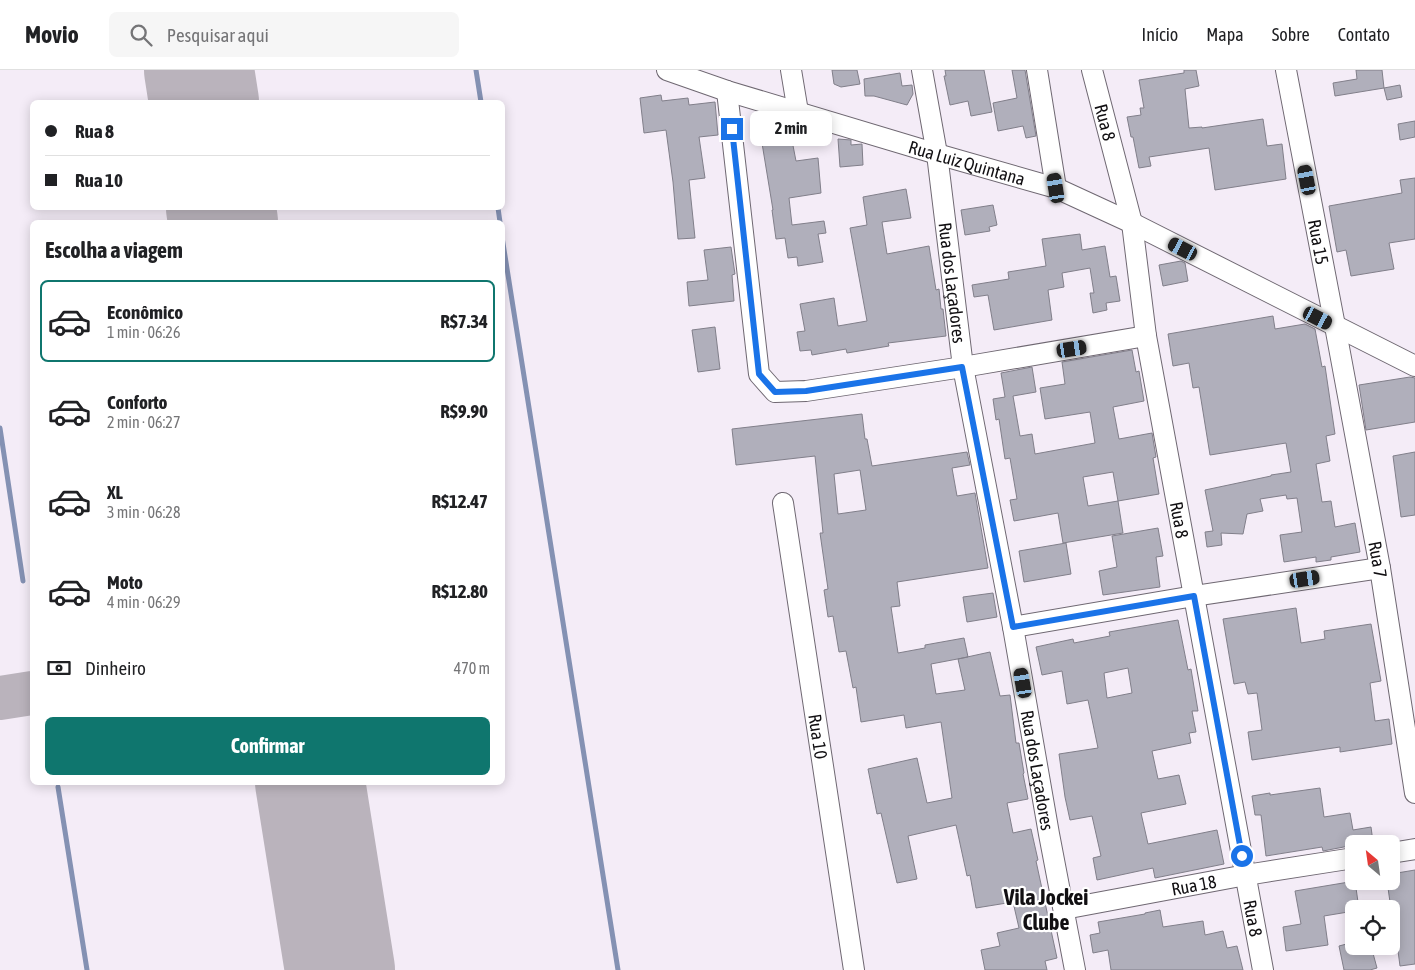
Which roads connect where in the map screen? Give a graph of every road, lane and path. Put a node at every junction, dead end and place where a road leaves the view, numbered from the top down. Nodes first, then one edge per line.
1 (791, 70) edge
2 (922, 70) edge
3 (1037, 70) edge
4 (1092, 70) edge
5 (1286, 70) edge
6 (670, 71) edge
7 (728, 91) junction
8 (798, 112) junction
9 (937, 154) junction
10 (1056, 188) junction
11 (1132, 223) junction
12 (1335, 326) junction
13 (1146, 336) junction
14 (1415, 366) edge
15 (962, 367) junction
16 (783, 503) dead end
17 (1380, 568) junction
18 (1194, 596) junction
19 (1013, 627) junction
20 (1415, 794) edge
21 (1415, 849) edge
22 (1400, 852) edge
23 (1345, 859) edge
24 (1246, 875) junction
25 (1064, 910) junction
26 (854, 970) edge
27 (1075, 970) edge
28 (1263, 970) edge

1 - 8 street
2 - 9 street, Rua dos Laçadores
3 - 10 street
4 - 11 street, Rua 8
5 - 12 street, Rua 15
6 - 7 street, Rua Luiz Quintana
7 - 8 street, Rua Luiz Quintana
7 - 15 street
8 - 9 street, Rua Luiz Quintana
9 - 10 street, Rua Luiz Quintana
9 - 15 street, Rua dos Laçadores
10 - 11 street, Rua Luiz Quintana
11 - 12 street, Rua Luiz Quintana
11 - 13 street, Rua 8
12 - 14 street, Rua Luiz Quintana
12 - 17 street, Rua 7
13 - 15 street
13 - 18 street, Rua 8
15 - 19 street, Rua dos Laçadores
16 - 26 street, Rua 10
17 - 18 street
17 - 20 street, Rua 7
18 - 19 street
18 - 24 street, Rua 8
19 - 25 street, Rua dos Laçadores
21 - 22 street
23 - 24 street, Rua 18
24 - 25 street, Rua 18
24 - 28 street, Rua 8
25 - 27 street, Rua dos Laçadores

